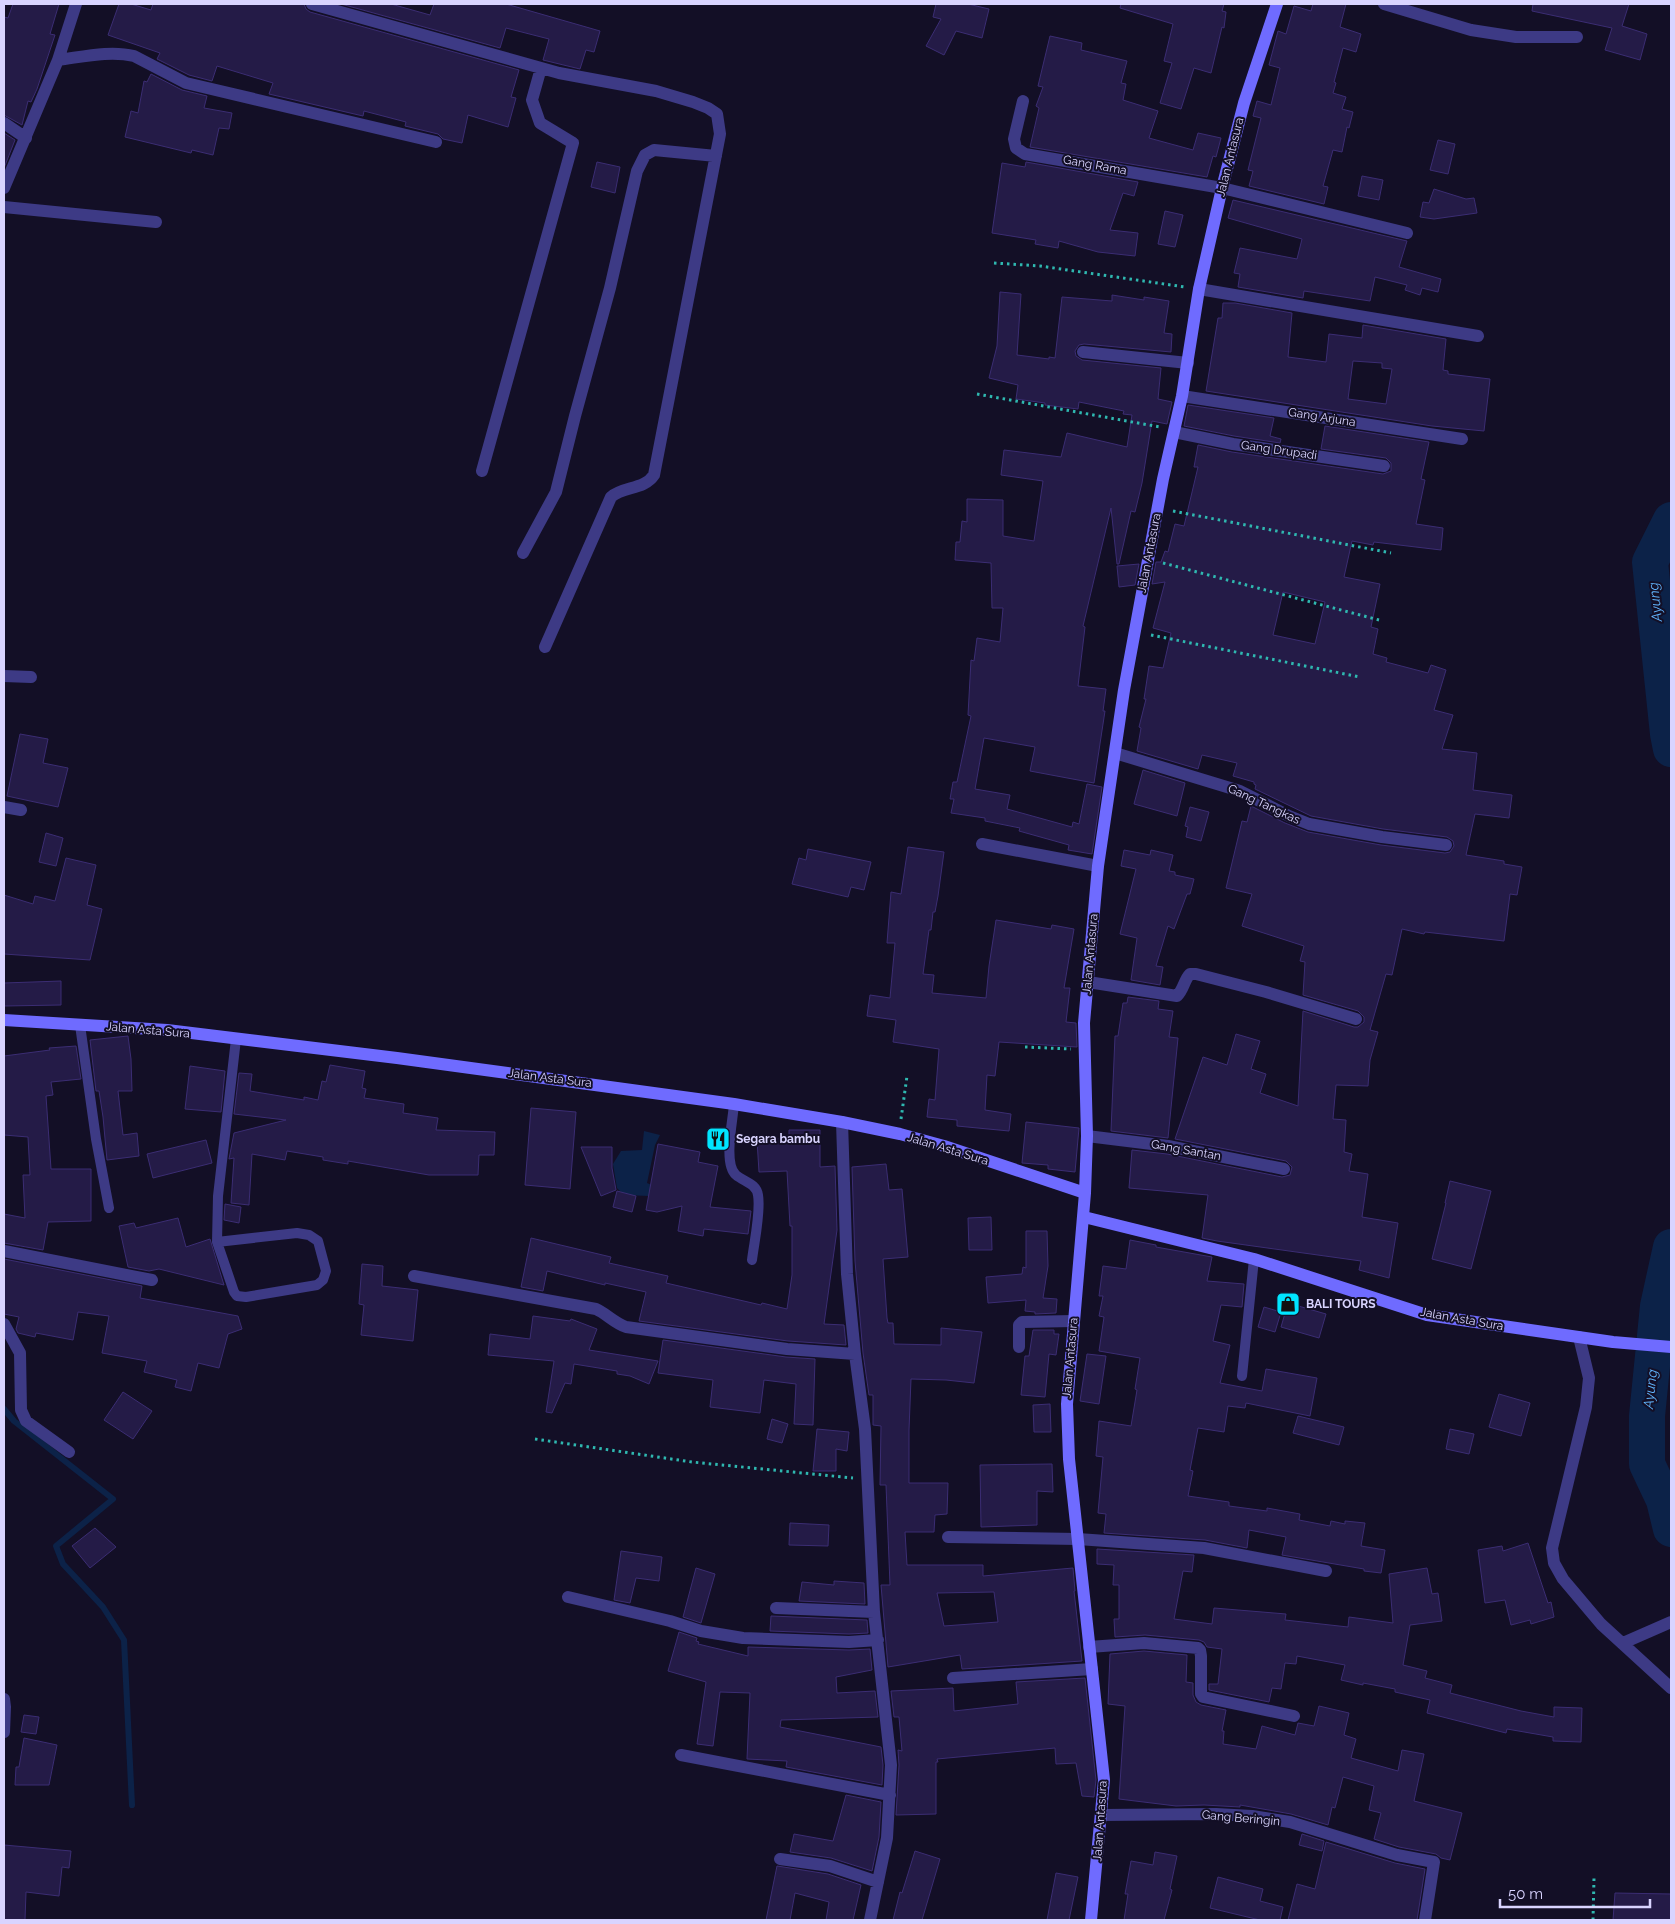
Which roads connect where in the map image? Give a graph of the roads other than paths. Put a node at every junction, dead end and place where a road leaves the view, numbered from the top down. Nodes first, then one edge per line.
1 (76, 4) edge
2 (312, 4) edge
3 (1277, 4) edge
4 (1384, 4) edge
5 (1577, 37) dead end
6 (58, 60) junction
7 (541, 68) junction
8 (1023, 101) dead end
9 (4, 123) edge
10 (26, 138) junction
11 (436, 142) dead end
12 (716, 156) junction
13 (4, 188) edge
14 (1222, 188) junction
15 (4, 207) edge
16 (156, 222) dead end
17 (1407, 233) dead end
18 (1199, 288) junction
19 (1478, 336) dead end
20 (1084, 352) dead end
21 (1188, 362) junction
22 (1182, 396) junction
23 (1174, 432) junction
24 (1462, 439) dead end
25 (1384, 466) dead end
26 (482, 471) dead end
27 (523, 553) dead end
28 (544, 647) dead end
29 (4, 676) edge
30 (31, 677) dead end
31 (1115, 753) junction
32 (4, 807) edge
33 (21, 810) dead end
34 (982, 844) dead end
35 (1446, 845) dead end
36 (1098, 866) junction
37 (1088, 982) junction
38 (1356, 1019) dead end
39 (4, 1020) edge
40 (80, 1024) junction
41 (236, 1039) junction
42 (734, 1104) junction
43 (842, 1122) junction
44 (1087, 1136) junction
45 (1284, 1169) dead end
46 (1085, 1193) junction
47 (109, 1208) dead end
48 (1084, 1217) junction
49 (217, 1242) junction
50 (4, 1251) edge
51 (1254, 1259) junction
52 (752, 1260) dead end
53 (414, 1276) dead end
54 (152, 1280) dead end
55 (1073, 1321) junction
56 (4, 1324) edge
57 (1579, 1337) junction
58 (1019, 1347) dead end
59 (1671, 1347) edge
60 (855, 1354) junction
61 (1242, 1376) dead end
62 (69, 1452) dead end
63 (948, 1537) dead end
64 (1078, 1538) junction
65 (1326, 1571) dead end
66 (568, 1597) dead end
67 (776, 1608) dead end
68 (874, 1612) junction
69 (1671, 1622) edge
70 (878, 1640) junction
71 (1624, 1643) junction
72 (1089, 1647) junction
73 (1092, 1669) junction
74 (953, 1678) dead end
75 (1671, 1688) edge
76 (4, 1699) edge
77 (1294, 1716) dead end
78 (4, 1732) edge
79 (682, 1755) dead end
80 (890, 1795) junction
81 (1102, 1815) junction
82 (780, 1859) dead end
83 (878, 1882) junction
84 (870, 1920) edge
85 (1091, 1920) edge
86 (1425, 1920) edge

1 - 6 street
2 - 7 street
3 - 14 main road, Jalan Antasura
4 - 5 street
6 - 10 street
6 - 11 street
7 - 12 street
7 - 26 street
8 - 14 street, Gang Rama
9 - 10 street
10 - 13 street
12 - 27 street
12 - 28 street
14 - 17 street, Gang Rama
14 - 18 main road, Jalan Antasura
15 - 16 street
18 - 19 street
18 - 21 main road, Jalan Antasura
20 - 21 street
21 - 22 main road, Jalan Antasura
22 - 23 main road, Jalan Antasura
22 - 24 street, Gang Arjuna
23 - 25 street, Gang Drupadi
23 - 31 main road, Jalan Antasura
29 - 30 street
31 - 35 street, Gang Tangkas
31 - 36 main road, Jalan Antasura
32 - 33 street
34 - 36 street
36 - 37 main road, Jalan Antasura
37 - 38 street
37 - 44 main road, Jalan Antasura
39 - 40 main road, Jalan Asta Sura
40 - 41 main road, Jalan Asta Sura
40 - 47 lane
41 - 42 main road, Jalan Asta Sura
41 - 49 lane
42 - 43 main road, Jalan Asta Sura
42 - 52 lane
43 - 46 main road, Jalan Asta Sura
43 - 60 street
44 - 45 street, Gang Santan
44 - 46 main road, Jalan Antasura
46 - 48 main road, Jalan Antasura
48 - 51 main road, Jalan Asta Sura
48 - 55 main road, Jalan Antasura
49 - 49 lane
50 - 54 street
51 - 57 main road, Jalan Asta Sura
51 - 61 lane
53 - 60 street
55 - 58 street
55 - 64 main road, Jalan Antasura
56 - 62 street
57 - 59 main road, Jalan Asta Sura
57 - 71 street
60 - 68 street
63 - 64 street
64 - 65 street
64 - 72 main road, Jalan Antasura
66 - 70 street
67 - 68 street
68 - 70 street
69 - 71 street
70 - 80 street
71 - 75 street
72 - 73 main road, Jalan Antasura
72 - 77 street
73 - 74 street
73 - 81 main road, Jalan Antasura
76 - 78 street
79 - 80 street
80 - 83 street
81 - 85 main road, Jalan Antasura
81 - 86 street, Gang Beringin
82 - 83 street
83 - 84 street

